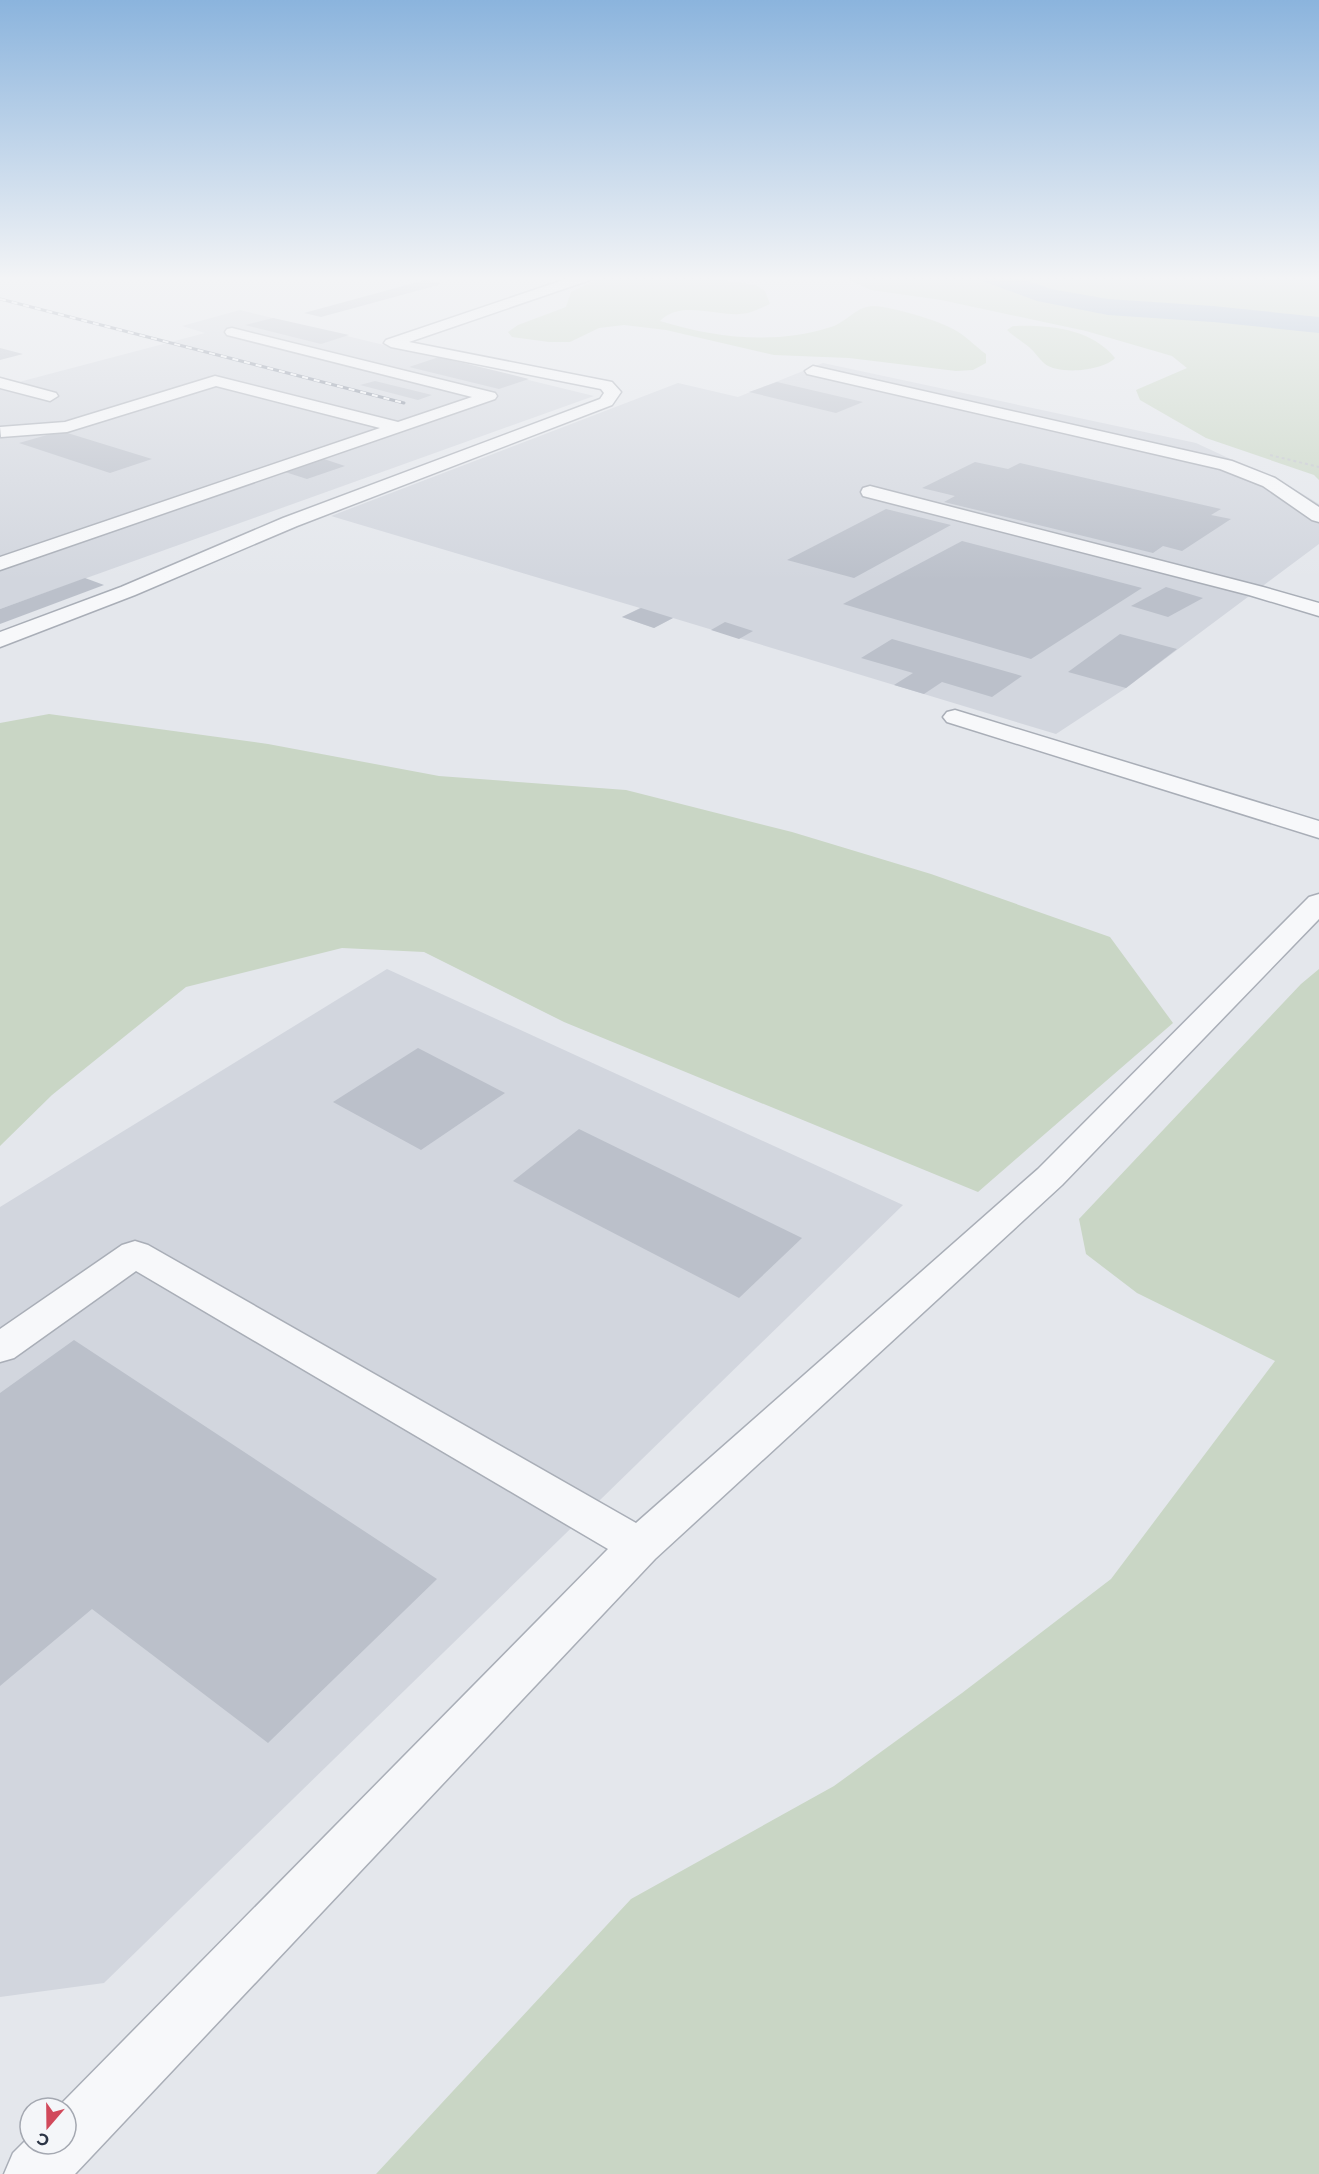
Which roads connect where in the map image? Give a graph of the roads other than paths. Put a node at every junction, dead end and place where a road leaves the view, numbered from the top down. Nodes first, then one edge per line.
1 (415, 377) edge
2 (563, 377) edge
3 (841, 377) edge
4 (0, 383) edge
5 (51, 396) dead end
6 (398, 427) junction
7 (1, 432) edge
8 (870, 492) dead end
9 (1319, 516) edge
10 (0, 564) edge
11 (1319, 610) edge
12 (0, 640) edge
13 (956, 717) dead end
14 (1319, 831) edge
15 (1319, 903) edge
16 (0, 1348) edge
17 (639, 1546) junction
18 (78, 2127) edge
19 (51, 2156) edge
20 (34, 2174) edge

1 - 6 lane
2 - 12 lane
3 - 9 lane
4 - 5 lane
6 - 7 lane
6 - 10 lane
8 - 11 lane
13 - 14 lane
15 - 17 lane
16 - 17 lane
17 - 18 lane
19 - 20 lane

